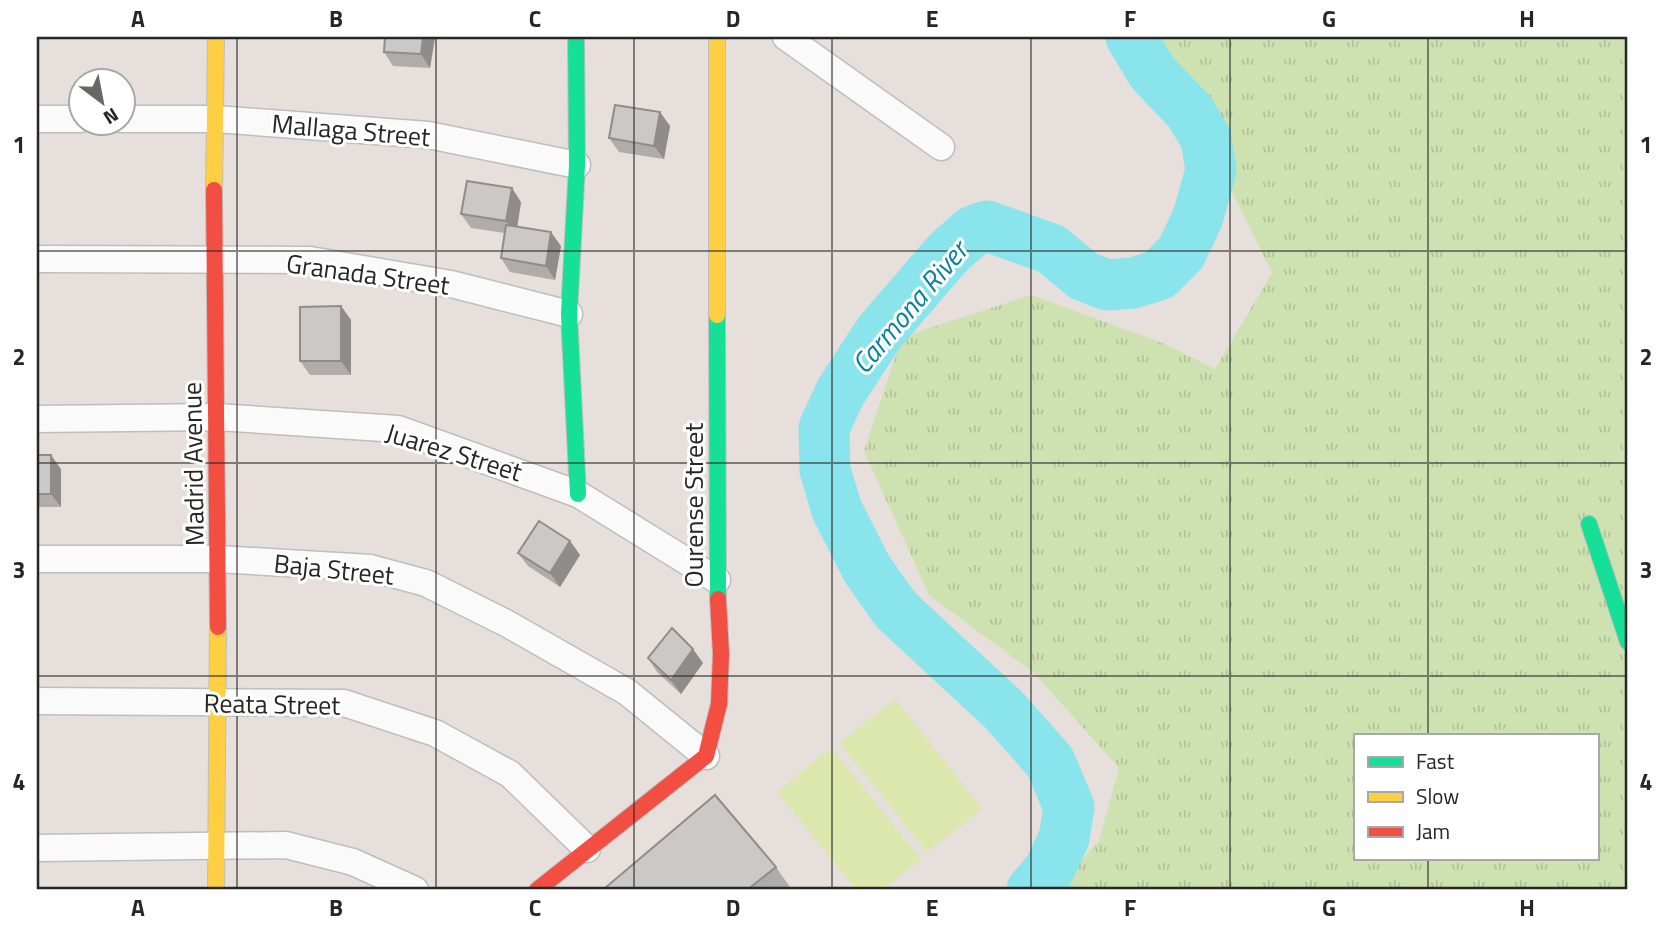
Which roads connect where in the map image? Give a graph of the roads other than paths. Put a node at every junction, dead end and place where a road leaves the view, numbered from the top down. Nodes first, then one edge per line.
1 (216, 37) edge
2 (576, 37) edge
3 (718, 37) edge
4 (786, 37) edge
5 (37, 119) edge
6 (66, 119) edge
7 (136, 119) edge
8 (216, 119) junction
9 (941, 146) dead end
10 (577, 165) junction
11 (37, 259) edge
12 (213, 261) junction
13 (569, 314) junction
14 (217, 417) junction
15 (37, 419) edge
16 (578, 494) junction
17 (1589, 524) dead end
18 (37, 559) edge
19 (218, 559) junction
20 (717, 580) junction
21 (1628, 642) edge
22 (37, 701) edge
23 (217, 703) junction
24 (706, 756) junction
25 (215, 845) junction
26 (37, 848) edge
27 (587, 849) junction
28 (216, 890) edge
29 (415, 890) edge
30 (537, 890) edge

1 - 8 street, Madrid Avenue
2 - 10 street
3 - 20 street, Ourense Street
4 - 9 street
5 - 6 street
7 - 8 street, Mallaga Street
8 - 10 street, Mallaga Street
8 - 12 street, Madrid Avenue
10 - 13 street
11 - 12 street, Granada Street
12 - 13 street, Granada Street
12 - 14 street, Madrid Avenue
13 - 16 street
14 - 15 street, Juarez Street
14 - 16 street, Juarez Street
14 - 19 street, Madrid Avenue
16 - 20 street, Juarez Street
17 - 21 street
18 - 19 street, Baja Street
19 - 23 street, Madrid Avenue
19 - 24 street, Baja Street
20 - 24 street, Ourense Street
22 - 23 street, Reata Street
23 - 25 street, Madrid Avenue
23 - 27 street, Reata Street
24 - 27 street
25 - 26 street
25 - 28 street, Madrid Avenue
25 - 29 street
27 - 30 street

